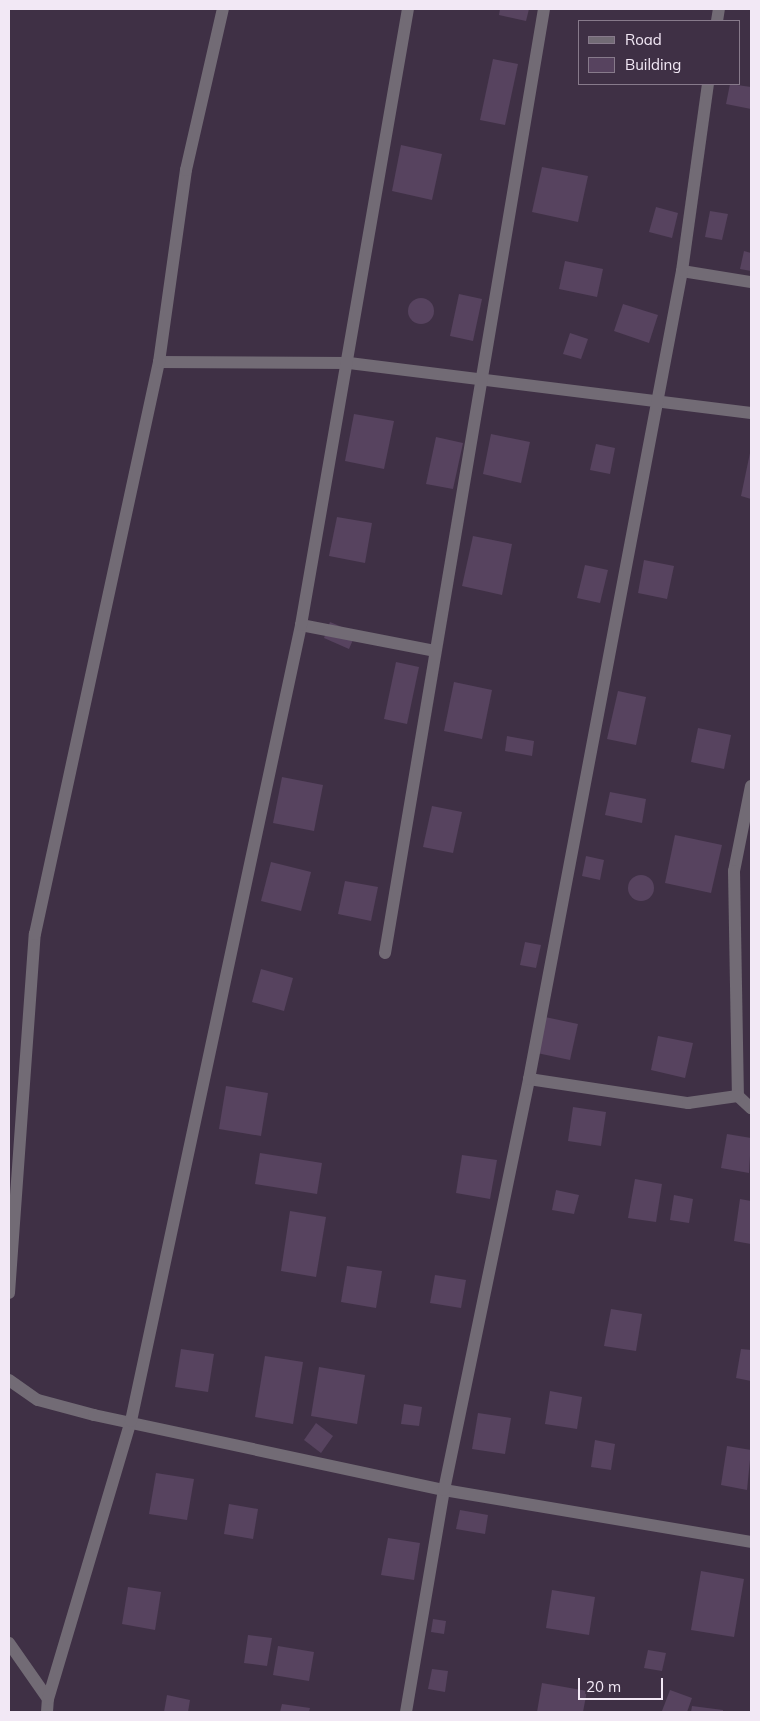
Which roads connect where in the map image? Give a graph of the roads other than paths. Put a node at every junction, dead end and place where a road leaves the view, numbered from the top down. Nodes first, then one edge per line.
1 (223, 9) edge
2 (408, 9) edge
3 (544, 9) edge
4 (708, 85) edge
5 (682, 271) junction
6 (751, 282) edge
7 (159, 362) junction
8 (349, 363) junction
9 (482, 378) junction
10 (655, 401) junction
11 (751, 413) edge
12 (301, 625) junction
13 (435, 651) junction
14 (751, 786) edge
15 (385, 953) dead end
16 (529, 1079) junction
17 (738, 1096) junction
18 (751, 1108) edge
19 (14, 1145) edge
20 (9, 1293) edge
21 (9, 1380) edge
22 (131, 1421) junction
23 (444, 1490) junction
24 (751, 1542) edge
25 (9, 1643) edge
26 (48, 1699) junction
27 (48, 1712) edge
28 (406, 1712) edge

1 - 7 street
2 - 8 street
3 - 9 street
4 - 5 street
5 - 6 street
5 - 10 street
7 - 8 street
7 - 19 street
8 - 9 street
8 - 12 street
9 - 10 street
9 - 13 street
10 - 11 street
10 - 16 street
12 - 13 street
12 - 22 street
13 - 15 street
14 - 17 street
16 - 17 street
16 - 23 street
17 - 18 street
19 - 20 street
21 - 22 street
22 - 23 street
22 - 26 street
23 - 24 street
23 - 28 street
25 - 26 street
26 - 27 street

